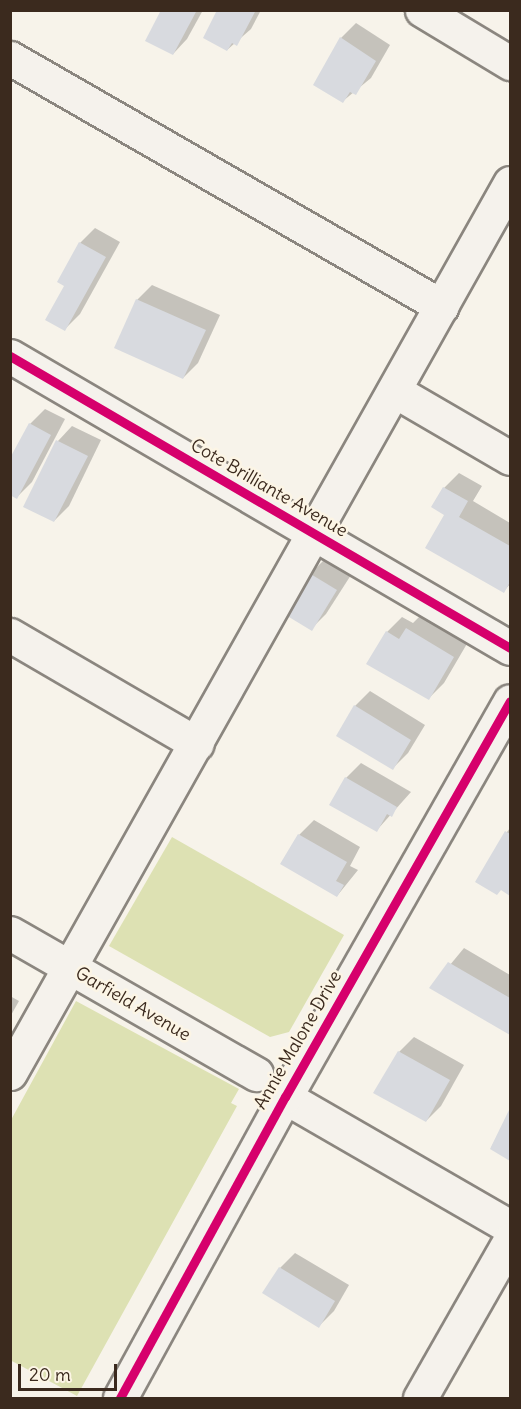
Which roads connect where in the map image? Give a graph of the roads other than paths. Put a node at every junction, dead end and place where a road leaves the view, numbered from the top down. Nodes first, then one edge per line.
1 (422, 10) edge
2 (10, 58) edge
3 (510, 63) edge
4 (510, 183) edge
5 (442, 306) junction
6 (10, 356) edge
7 (395, 392) junction
8 (510, 458) edge
9 (316, 535) junction
10 (10, 635) edge
11 (510, 648) edge
12 (510, 701) edge
13 (197, 744) junction
14 (10, 933) edge
15 (69, 968) junction
16 (10, 1073) edge
17 (256, 1074) dead end
18 (285, 1097) junction
19 (510, 1227) edge
20 (510, 1240) edge
21 (120, 1398) edge
22 (420, 1398) edge

1 - 3 street
2 - 5 street
4 - 5 street
5 - 7 street
6 - 9 street, Cote Brilliante Avenue
7 - 8 street
7 - 9 street
9 - 11 street, Cote Brilliante Avenue
9 - 13 street
10 - 13 street
12 - 18 street, Annie Malone Drive
13 - 15 street
14 - 15 street, Garfield Avenue
15 - 16 street
15 - 17 street, Garfield Avenue
18 - 19 street
18 - 21 street, Annie Malone Drive
20 - 22 street

